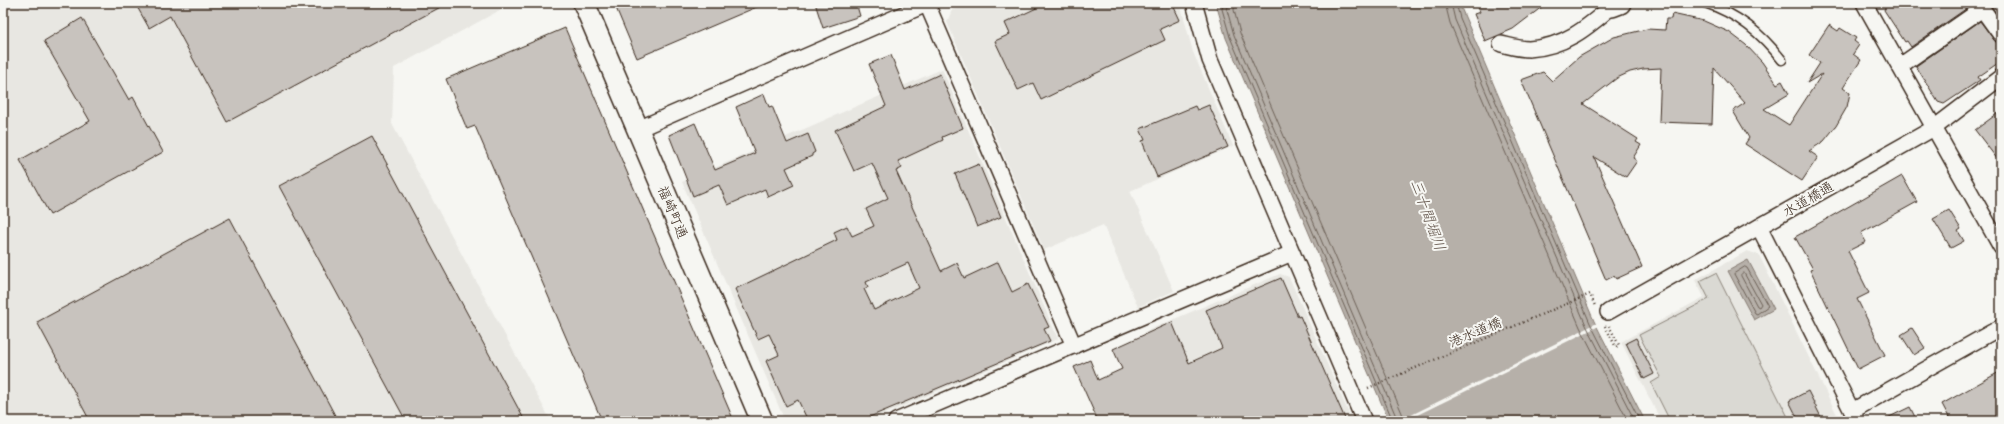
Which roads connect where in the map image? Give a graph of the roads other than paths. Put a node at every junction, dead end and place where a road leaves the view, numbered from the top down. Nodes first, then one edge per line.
1 (584, 3) edge
2 (1194, 3) edge
3 (1705, 3) edge
4 (1614, 4) edge
5 (920, 5) edge
6 (1871, 6) edge
7 (1980, 6) edge
8 (2001, 35) edge
9 (1501, 44) dead end
10 (1782, 60) dead end
11 (1900, 66) junction
12 (2001, 77) edge
13 (1934, 128) junction
14 (638, 129) junction
15 (1759, 227) junction
16 (2001, 248) edge
17 (1292, 253) junction
18 (1607, 321) road end
19 (2001, 327) edge
20 (1074, 346) junction
21 (1855, 416) edge
22 (762, 421) edge
23 (896, 421) edge
24 (1364, 421) edge

1 - 14 street, 福崎町通
2 - 17 street
3 - 10 lane
4 - 9 street
5 - 14 street
5 - 20 street
6 - 11 street
7 - 8 street
7 - 11 street
11 - 13 street
12 - 13 street, 水道橋通
13 - 15 street, 水道橋通
13 - 16 street
14 - 22 street, 福崎町通
15 - 18 street, 水道橋通
15 - 21 street
17 - 20 street
17 - 24 street
19 - 21 street
20 - 23 street

